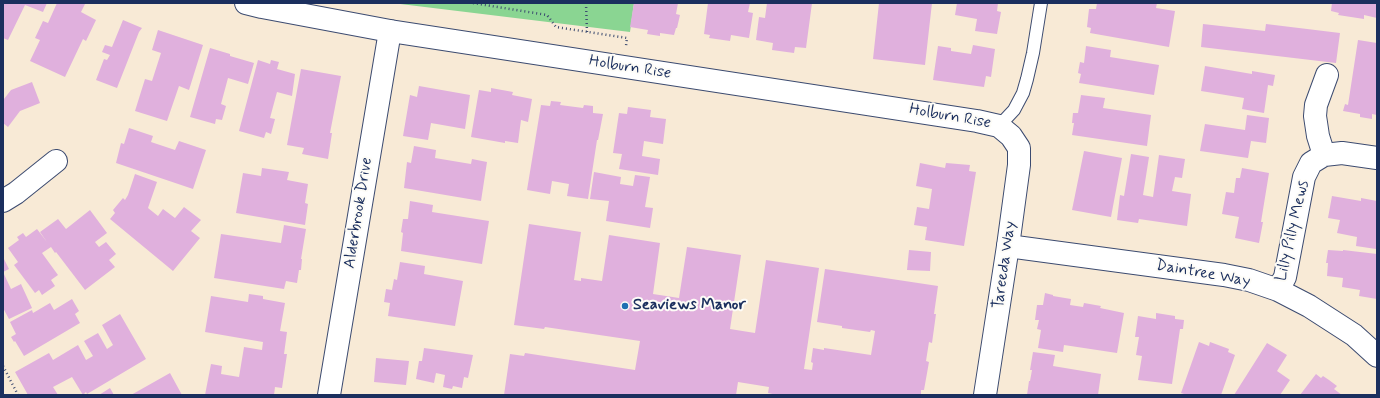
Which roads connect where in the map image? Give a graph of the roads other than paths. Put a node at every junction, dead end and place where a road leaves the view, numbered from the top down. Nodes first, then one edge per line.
1 (246, 3) edge
2 (1041, 3) edge
3 (390, 31) junction
4 (1327, 75) dead end
5 (1005, 131) junction
6 (1324, 155) junction
7 (1377, 158) edge
8 (56, 161) dead end
9 (3, 201) edge
10 (1008, 246) junction
11 (1278, 290) junction
12 (1377, 356) edge
13 (329, 395) edge
14 (985, 395) edge

1 - 3 street, Holburn Rise
2 - 5 lane
3 - 5 street, Holburn Rise
3 - 13 street, Alderbrook Drive
4 - 6 street
5 - 10 street, Tareeda Way
6 - 7 street
6 - 11 street, Lilly Pilly Mews
8 - 9 street
10 - 11 street, Daintree Way
10 - 14 street, Tareeda Way
11 - 12 street, Daintree Way

